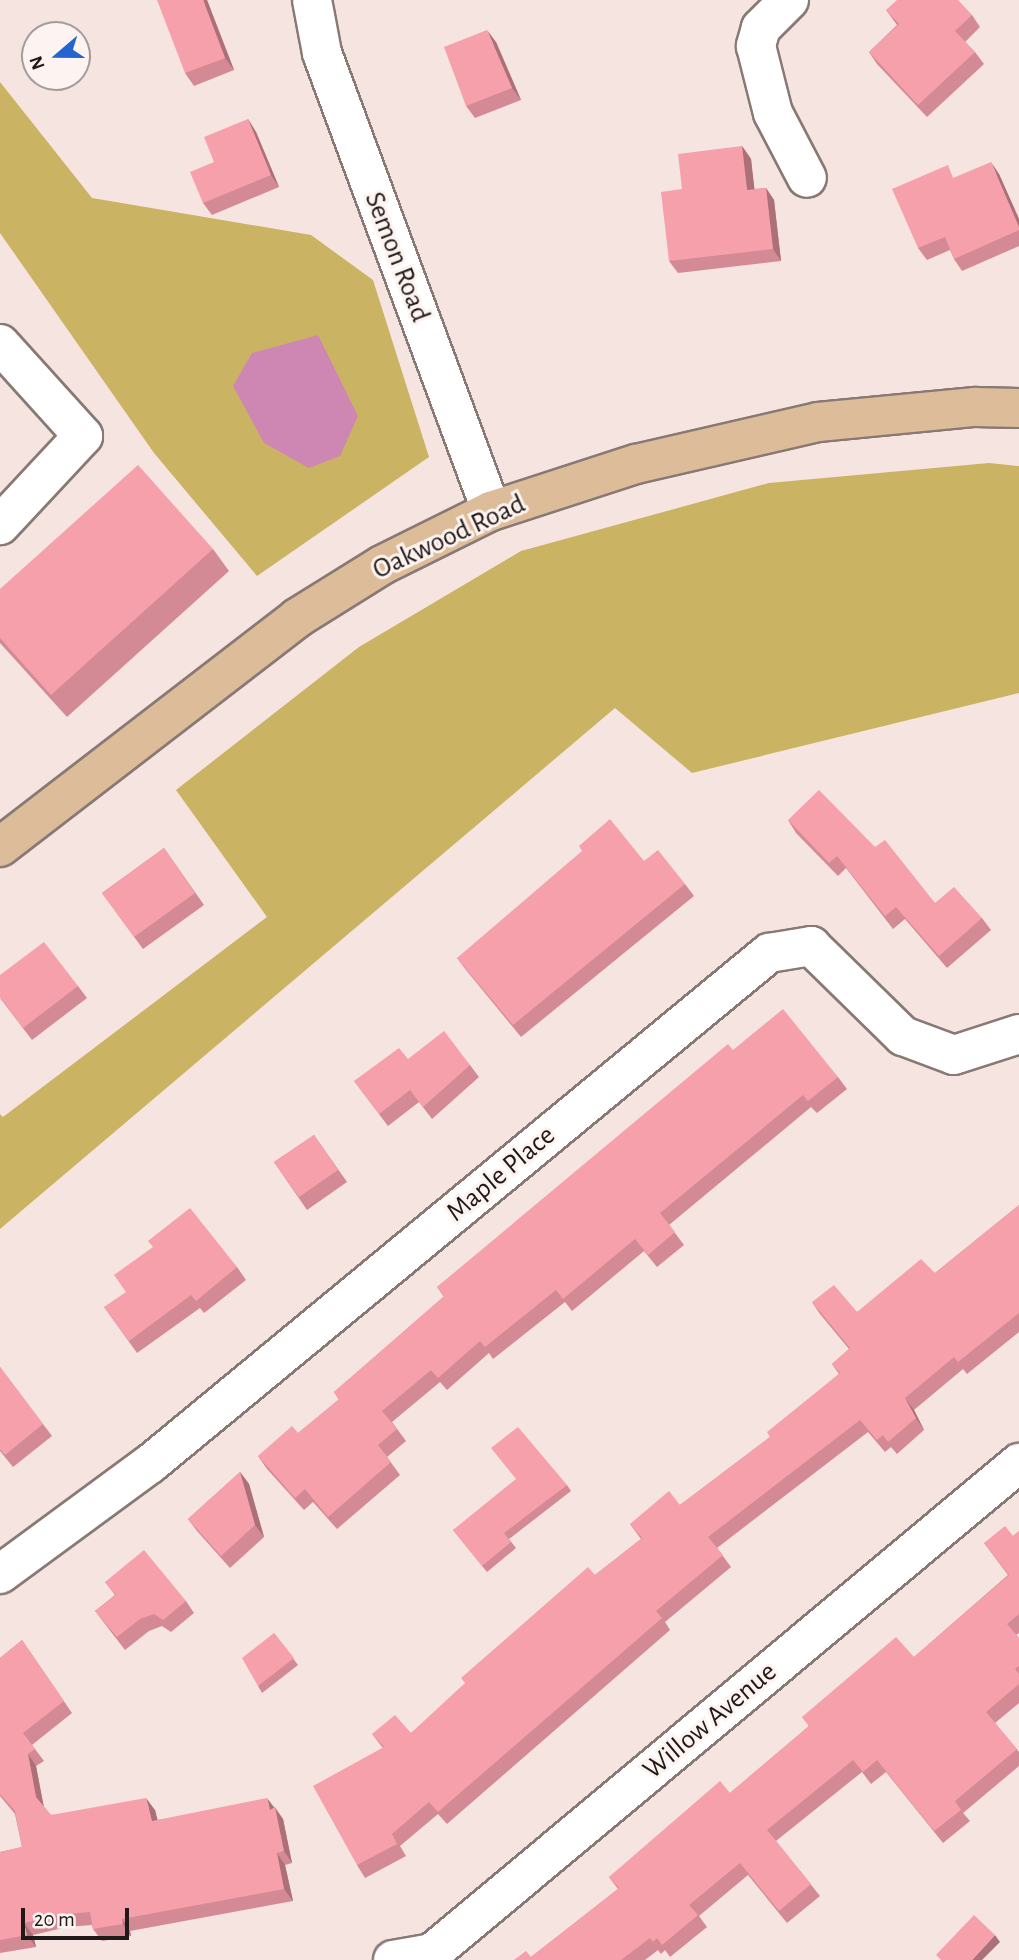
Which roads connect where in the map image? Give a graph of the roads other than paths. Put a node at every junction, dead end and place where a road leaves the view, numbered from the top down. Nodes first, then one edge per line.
1 (312, 0) edge
2 (789, 0) edge
3 (807, 178) dead end
4 (0, 344) edge
5 (1019, 408) edge
6 (491, 511) junction
7 (0, 525) edge
8 (0, 847) edge
9 (1019, 1034) edge
10 (1019, 1463) edge
11 (0, 1574) edge
12 (393, 1960) edge

1 - 6 street, Semon Road
2 - 3 street
4 - 7 street
5 - 6 main road, Oakwood Road
6 - 8 main road, Oakwood Road
9 - 11 street, Maple Place
10 - 12 street, Willow Avenue

